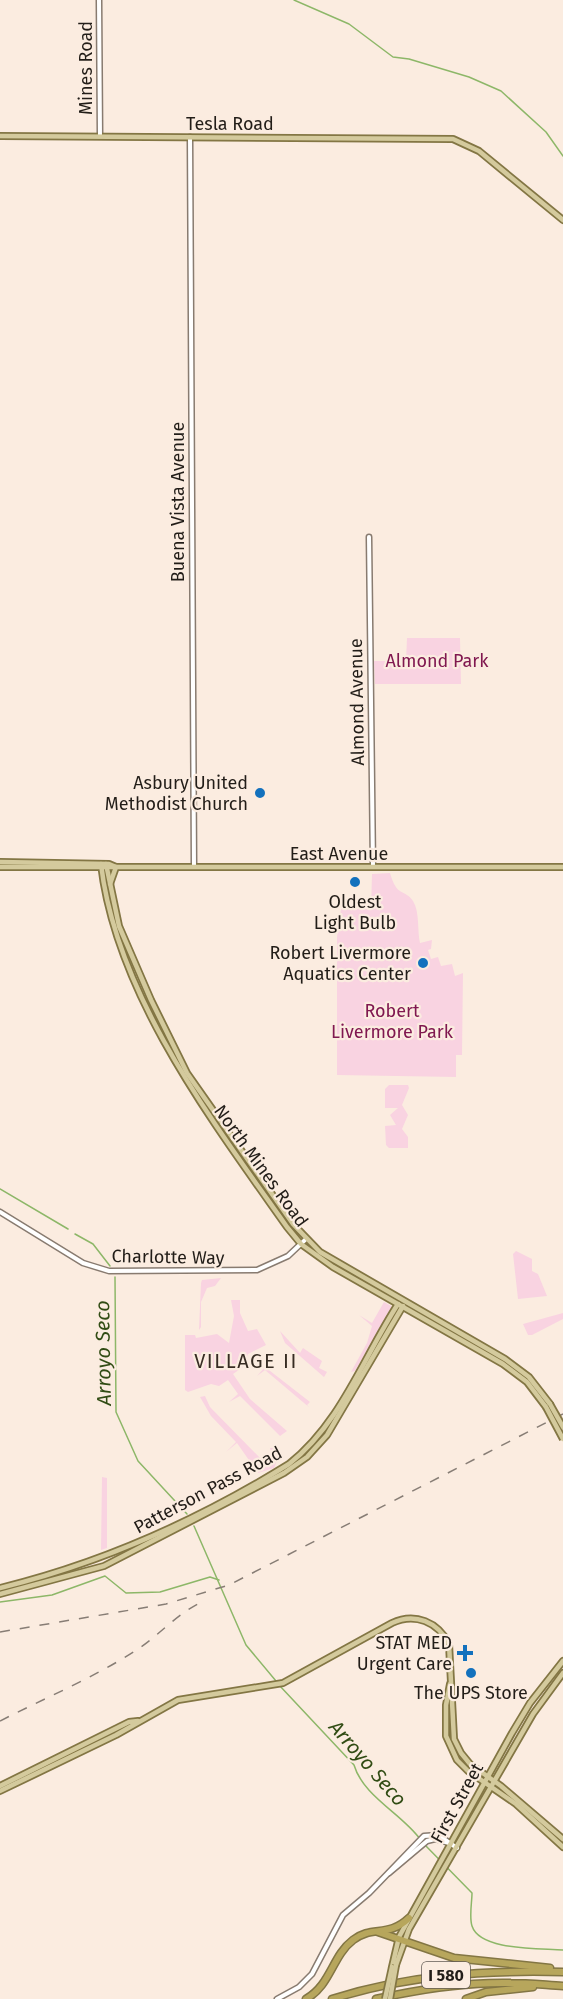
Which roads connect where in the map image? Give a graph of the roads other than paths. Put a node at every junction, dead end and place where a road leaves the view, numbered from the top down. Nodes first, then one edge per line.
1 (99, 0) edge
2 (0, 136) edge
3 (100, 136) junction
4 (190, 137) junction
5 (563, 220) edge
6 (369, 537) dead end
7 (0, 862) edge
8 (0, 867) edge
9 (103, 867) junction
10 (116, 867) junction
11 (194, 867) junction
12 (373, 867) junction
13 (563, 867) edge
14 (109, 889) junction
15 (109, 914) junction
16 (125, 939) junction
17 (0, 1212) edge
18 (306, 1239) junction
19 (301, 1244) junction
20 (402, 1300) junction
21 (398, 1305) junction
22 (403, 1308) junction
23 (548, 1405) junction
24 (563, 1427) edge
25 (563, 1438) edge
26 (194, 1518) junction
27 (184, 1523) junction
28 (0, 1588) edge
29 (0, 1594) edge
30 (563, 1662) edge
31 (563, 1673) edge
32 (138, 1721) junction
33 (487, 1778) junction
34 (494, 1783) junction
35 (0, 1786) edge
36 (0, 1791) edge
37 (563, 1839) edge
38 (450, 1844) junction
39 (563, 1847) edge
40 (458, 1848) junction
41 (409, 1918) junction
42 (378, 1932) junction
43 (401, 1940) junction
44 (563, 1970) edge
45 (551, 1986) junction
46 (563, 1986) edge
47 (277, 1999) edge
48 (306, 1999) edge
49 (332, 1999) edge
50 (376, 1999) edge
51 (388, 1999) edge
52 (466, 1999) edge

1 - 3 street, Mines Road
2 - 3 main road, Tesla Road
3 - 4 main road, Tesla Road
4 - 5 main road, Tesla Road
4 - 11 street, Buena Vista Avenue
6 - 12 street, Almond Avenue
7 - 9 main road, East Avenue
8 - 9 main road, East Avenue
9 - 10 main road, East Avenue
9 - 14 main road, North Mines Road
9 - 15 main road, North Mines Road
10 - 11 main road, East Avenue
10 - 14 main road
11 - 12 main road, East Avenue
12 - 13 main road, East Avenue
14 - 16 main road, North Mines Road
15 - 16 main road
15 - 19 main road, North Mines Road
16 - 18 main road, North Mines Road
17 - 19 street, Charlotte Way
18 - 19 street, Charlotte Way
18 - 20 main road, North Mines Road
19 - 21 main road, North Mines Road
20 - 21 main road, Patterson Pass Road
20 - 22 main road
20 - 23 main road, North Mines Road
21 - 22 main road, North Mines Road
21 - 26 main road, Patterson Pass Road
22 - 23 main road, North Mines Road
22 - 26 main road, Patterson Pass Road
23 - 24 main road, North Mines Road, bridge
23 - 25 main road, North Mines Road, bridge
26 - 27 main road, Patterson Pass Road
27 - 28 main road, Patterson Pass Road
27 - 29 main road, Patterson Pass Road
30 - 33 main road, First Street
31 - 34 main road, First Street
32 - 33 main road
32 - 35 main road
32 - 36 main road
33 - 34 main road
33 - 38 main road, First Street
34 - 37 main road
34 - 39 main road
34 - 40 main road, First Street
38 - 40 street
38 - 41 main road, First Street
38 - 47 street
40 - 43 main road, First Street
41 - 42 highway
41 - 43 main road, First Street
42 - 43 highway
42 - 48 highway
43 - 44 highway
43 - 51 main road, First Street, bridge
44 - 49 highway, I 580
45 - 46 highway, I 580
45 - 50 highway, I 580
45 - 52 highway

